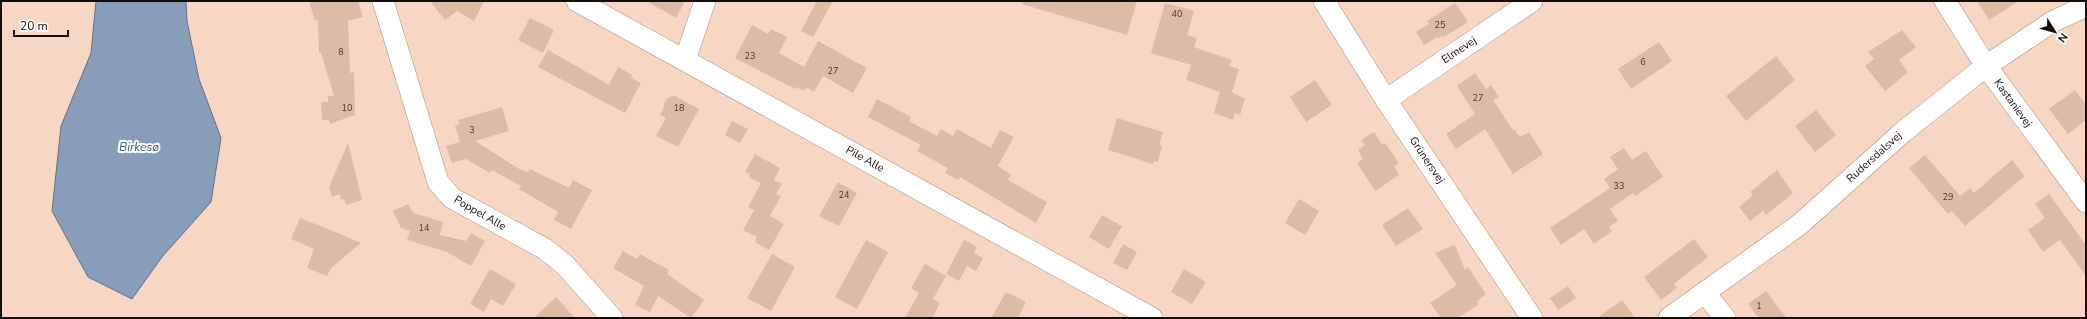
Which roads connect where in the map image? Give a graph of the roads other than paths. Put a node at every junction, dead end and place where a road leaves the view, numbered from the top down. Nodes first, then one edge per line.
1 (383, 1) edge
2 (577, 1) edge
3 (705, 1) edge
4 (1324, 1) edge
5 (1532, 1) edge
6 (1945, 1) edge
7 (2086, 6) edge
8 (686, 60) junction
9 (1986, 66) junction
10 (1386, 100) junction
11 (2086, 202) edge
12 (1705, 293) junction
13 (612, 318) edge
14 (1152, 318) edge
15 (1532, 318) edge
16 (1669, 318) edge
17 (1724, 318) edge

1 - 13 street, Poppel Alle
2 - 8 street, Pile Alle
3 - 8 street
4 - 10 street, Grünersvej
5 - 10 street, Elmevej
6 - 9 street, Kastanievej
7 - 9 street, Rudersdalsvej
8 - 14 street, Pile Alle
9 - 11 street, Kastanievej
9 - 12 street, Rudersdalsvej
10 - 15 street, Grünersvej
12 - 16 street, Rudersdalsvej
12 - 17 street

